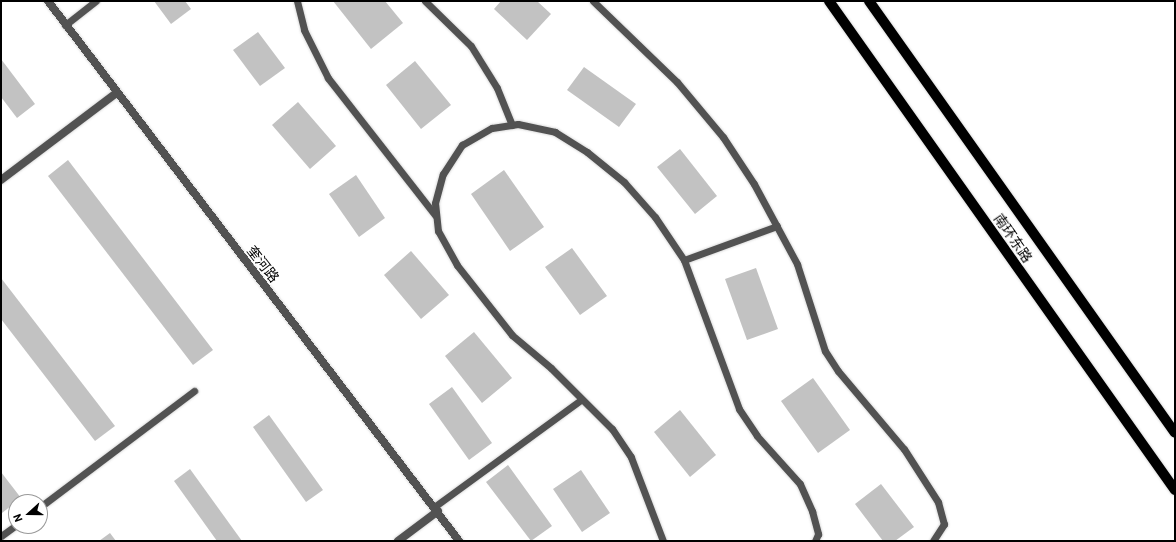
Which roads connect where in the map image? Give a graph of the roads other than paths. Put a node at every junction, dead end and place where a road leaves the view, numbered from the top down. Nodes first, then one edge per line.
1 (48, 1) edge
2 (96, 1) edge
3 (297, 1) edge
4 (425, 1) edge
5 (594, 1) edge
6 (829, 1) edge
7 (869, 1) edge
8 (65, 25) junction
9 (115, 94) junction
10 (512, 125) junction
11 (1, 180) edge
12 (436, 217) junction
13 (778, 226) junction
14 (684, 260) junction
15 (194, 391) dead end
16 (581, 400) junction
17 (1175, 433) edge
18 (1175, 490) edge
19 (48, 501) edge
20 (436, 509) junction
21 (398, 541) edge
22 (459, 541) edge
23 (663, 541) edge
24 (815, 541) edge
25 (933, 541) edge

1 - 8 street, 奎河路
2 - 8 lane
3 - 12 lane
4 - 10 lane
5 - 13 lane
6 - 18 main road, 南环东路
7 - 17 main road, 南环东路
8 - 9 street, 奎河路
9 - 11 street
9 - 20 street, 奎河路
10 - 12 lane
10 - 14 lane
12 - 16 lane
13 - 14 lane
13 - 25 lane
14 - 24 lane
15 - 19 lane
16 - 20 lane
16 - 23 lane
20 - 21 street
20 - 22 street, 奎河路

